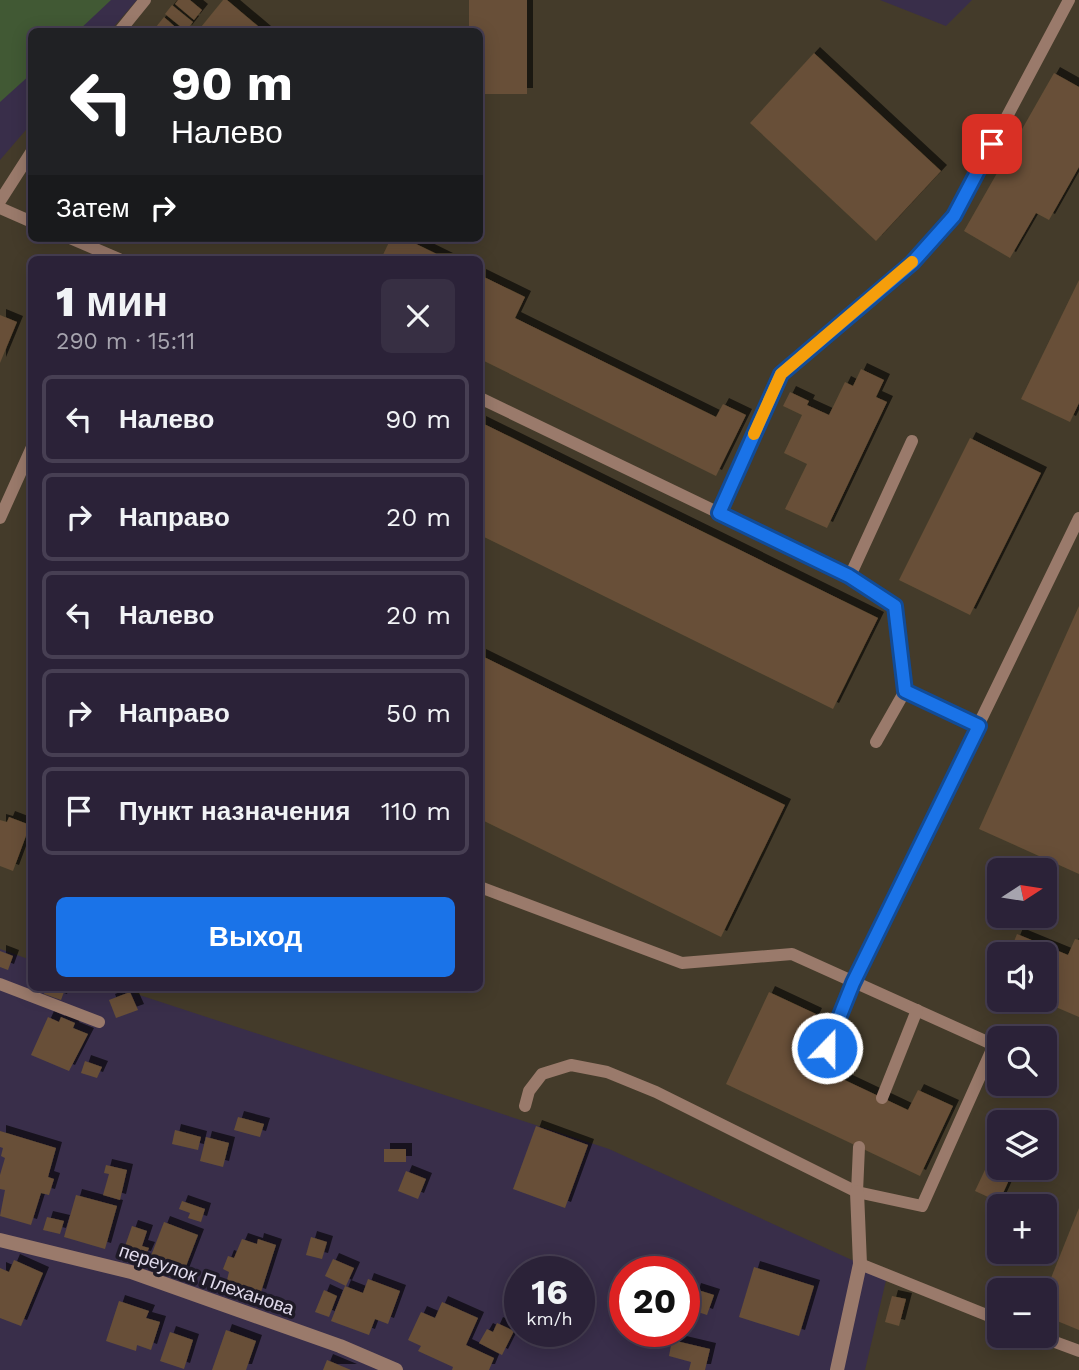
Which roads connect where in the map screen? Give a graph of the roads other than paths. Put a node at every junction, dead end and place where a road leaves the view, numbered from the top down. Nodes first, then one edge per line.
1 (145, 0) edge
2 (1069, 0) edge
3 (123, 28) edge
4 (28, 157) edge
5 (0, 201) edge
6 (0, 208) edge
7 (28, 220) edge
8 (79, 242) edge
9 (112, 256) edge
10 (483, 399) edge
11 (912, 441) dead end
12 (28, 456) edge
13 (719, 513) junction
14 (0, 518) edge
15 (1079, 518) edge
16 (849, 576) junction
17 (905, 691) junction
18 (979, 726) junction
19 (876, 742) dead end
20 (483, 888) edge
21 (853, 983) junction
22 (0, 984) edge
23 (917, 1010) junction
24 (99, 1021) dead end
25 (827, 1048) dead end
26 (882, 1098) dead end
27 (525, 1106) dead end
28 (859, 1147) dead end
29 (857, 1192) junction
30 (0, 1240) edge
31 (860, 1264) junction
32 (987, 1315) edge
33 (1057, 1343) edge
34 (1079, 1351) edge
35 (396, 1370) edge
36 (837, 1370) edge

1 - 3 lane
2 - 13 lane
4 - 5 lane
6 - 7 lane
8 - 9 lane
10 - 13 lane
11 - 16 lane
12 - 14 lane
13 - 16 lane
15 - 18 lane
16 - 17 lane
17 - 18 lane
17 - 19 lane
18 - 21 lane
20 - 21 lane
21 - 23 lane
21 - 25 lane
22 - 24 lane
23 - 26 lane
23 - 29 lane
27 - 29 lane
28 - 29 lane
29 - 31 street
30 - 35 street, переулок Плеханова
31 - 32 lane
31 - 36 street
33 - 34 lane

